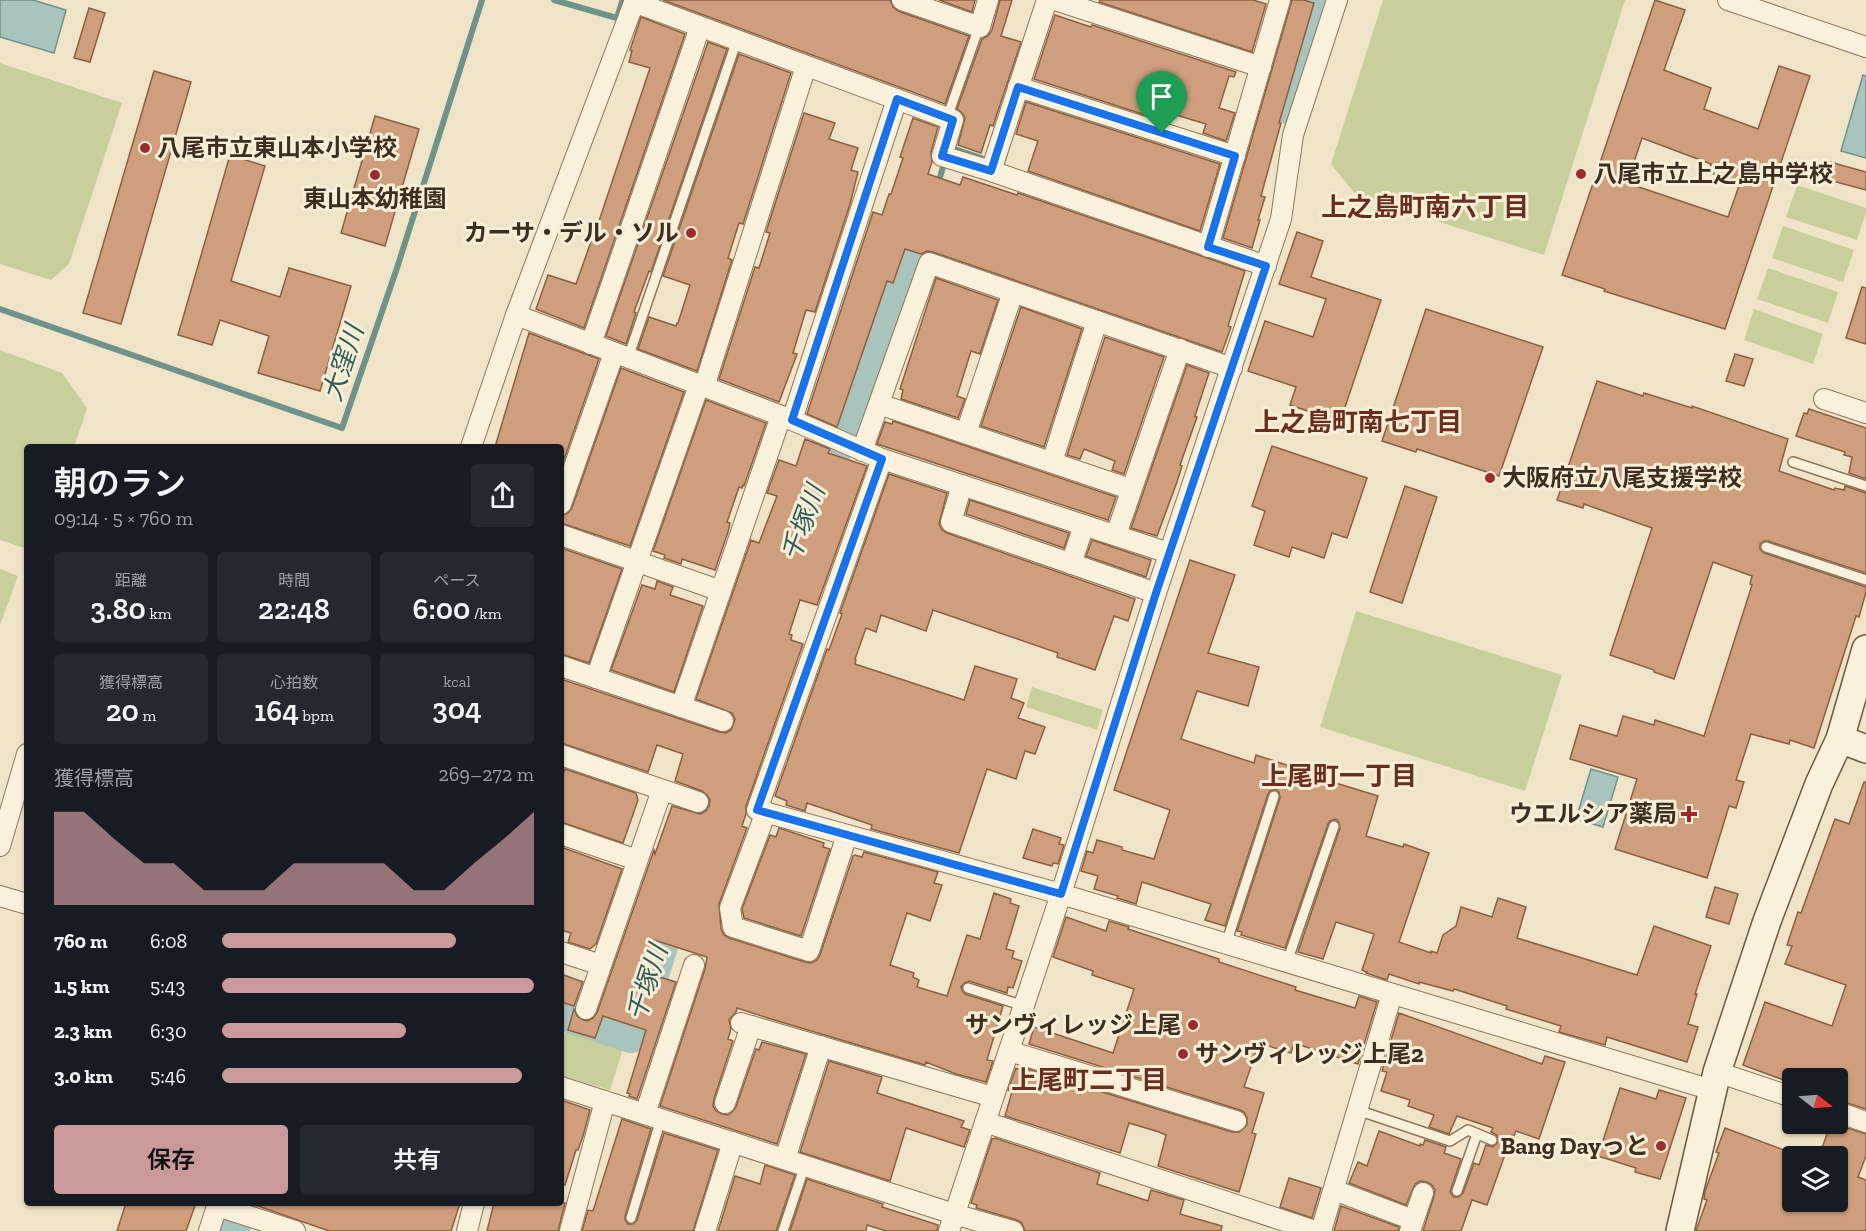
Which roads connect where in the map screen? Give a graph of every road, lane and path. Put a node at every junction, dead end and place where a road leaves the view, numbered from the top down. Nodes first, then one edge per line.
1 (902, 0) edge
2 (988, 0) edge
3 (1047, 0) edge
4 (1055, 0) edge
5 (1280, 0) edge
6 (1337, 0) edge
7 (1728, 0) edge
8 (634, 1) edge
9 (700, 27) junction
10 (980, 27) junction
11 (737, 40) junction
12 (1866, 47) edge
13 (806, 66) junction
14 (1261, 67) junction
15 (1018, 87) junction
16 (897, 99) junction
17 (947, 118) junction
18 (1235, 156) junction
19 (991, 171) junction
20 (1208, 247) junction
21 (1261, 264) junction
22 (1013, 292) junction
23 (516, 315) junction
24 (1097, 321) junction
25 (591, 344) junction
26 (1180, 349) junction
27 (621, 355) junction
28 (1232, 368) junction
29 (702, 386) junction
30 (1824, 399) dead end
31 (879, 404) junction
32 (1866, 413) edge
33 (786, 418) junction
34 (966, 433) junction
35 (472, 444) edge
36 (862, 451) junction
37 (882, 459) junction
38 (1052, 462) junction
39 (1792, 462) dead end
40 (962, 485) junction
41 (1866, 486) edge
42 (1130, 489) junction
43 (564, 497) edge
44 (1084, 525) junction
45 (1116, 535) junction
46 (564, 536) edge
47 (1766, 547) dead end
48 (1169, 553) junction
49 (637, 562) junction
50 (1071, 564) junction
51 (1866, 580) edge
52 (721, 591) junction
53 (1156, 593) junction
54 (1866, 649) edge
55 (564, 667) edge
56 (596, 678) junction
57 (681, 707) junction
58 (723, 721) dead end
59 (1840, 739) junction
60 (1866, 749) edge
61 (564, 756) edge
62 (24, 764) edge
63 (662, 790) junction
64 (1274, 796) dead end
65 (698, 802) dead end
66 (766, 812) junction
67 (1334, 826) dead end
68 (564, 835) edge
69 (847, 835) junction
70 (0, 846) edge
71 (637, 860) junction
72 (1061, 894) junction
73 (0, 896) edge
74 (24, 903) edge
75 (1226, 944) junction
76 (564, 953) edge
77 (1287, 963) junction
78 (601, 965) junction
79 (694, 965) dead end
80 (968, 988) dead end
81 (1392, 994) junction
82 (1024, 1006) junction
83 (586, 1009) dead end
84 (821, 1046) junction
85 (1009, 1051) junction
86 (1714, 1081) junction
87 (564, 1088) edge
88 (1782, 1095) edge
89 (993, 1096) junction
90 (605, 1101) junction
91 (725, 1103) dead end
92 (1358, 1110) junction
93 (653, 1116) junction
94 (1848, 1116) edge
95 (1236, 1121) dead end
96 (985, 1122) junction
97 (1866, 1122) edge
98 (1477, 1134) junction
99 (1492, 1140) dead end
100 (733, 1142) junction
101 (785, 1159) junction
102 (805, 1165) junction
103 (1334, 1190) junction
104 (1457, 1191) dead end
105 (1423, 1194) dead end
106 (473, 1206) edge
107 (227, 1208) edge
108 (631, 1218) dead end
109 (952, 1222) edge
110 (1412, 1225) edge
111 (208, 1231) edge
112 (295, 1231) edge
113 (466, 1231) edge
114 (570, 1231) edge
115 (705, 1231) edge
116 (783, 1231) edge
117 (1013, 1231) edge
118 (1315, 1231) edge
119 (1321, 1231) edge
120 (1680, 1231) edge

1 - 10 street
2 - 10 street
3 - 15 street
4 - 14 street
5 - 14 street
6 - 21 street
7 - 12 street
8 - 9 street
8 - 23 street
9 - 11 street
9 - 25 street
10 - 17 lane
11 - 13 street
11 - 27 lane
13 - 16 street
13 - 29 street
14 - 18 street
15 - 18 street
15 - 19 street
16 - 17 street
16 - 33 street
17 - 19 street
18 - 20 street
19 - 20 street
20 - 21 street
21 - 28 street
22 - 24 street
22 - 31 street
22 - 34 street
23 - 25 street
23 - 35 street
24 - 26 street
24 - 38 street
25 - 27 street
26 - 28 street
26 - 42 street
27 - 29 street
27 - 43 street
28 - 48 street
29 - 33 street
29 - 49 street
30 - 32 street
31 - 34 street
31 - 36 street
33 - 36 street
33 - 52 street
34 - 38 street
36 - 37 street
37 - 40 street
37 - 66 street
38 - 42 street
39 - 41 lane
40 - 44 street
40 - 50 street
42 - 45 street
44 - 45 street
44 - 50 street
45 - 48 street
46 - 49 street
47 - 51 lane
48 - 53 street
49 - 52 street
49 - 56 street
50 - 53 street
52 - 57 street
53 - 72 street
54 - 59 street
55 - 56 street
56 - 57 street
57 - 58 street
59 - 60 street
59 - 86 street
61 - 63 street
62 - 70 street
63 - 65 street
63 - 71 street
64 - 75 lane
66 - 69 street
66 - 69 street
67 - 77 lane
68 - 71 street
69 - 72 street
71 - 78 street
72 - 75 street
72 - 82 street
73 - 74 street
75 - 77 street
76 - 78 street
77 - 81 street
78 - 83 street
79 - 93 street
80 - 82 lane
81 - 86 street
81 - 92 street
82 - 85 street
84 - 89 street
84 - 91 street
84 - 101 street
85 - 89 street
85 - 95 street
86 - 88 street
86 - 120 street
87 - 90 street
89 - 96 street
90 - 93 street
90 - 114 street
92 - 98 lane
92 - 103 street
93 - 100 street
93 - 108 lane
94 - 97 street
96 - 109 street
96 - 118 street
98 - 99 lane
98 - 104 lane
100 - 101 street
100 - 115 street
101 - 102 street
102 - 109 street
102 - 116 lane
103 - 110 street
103 - 119 street
105 - 110 street
106 - 113 street
107 - 111 street
107 - 112 street
109 - 117 street

